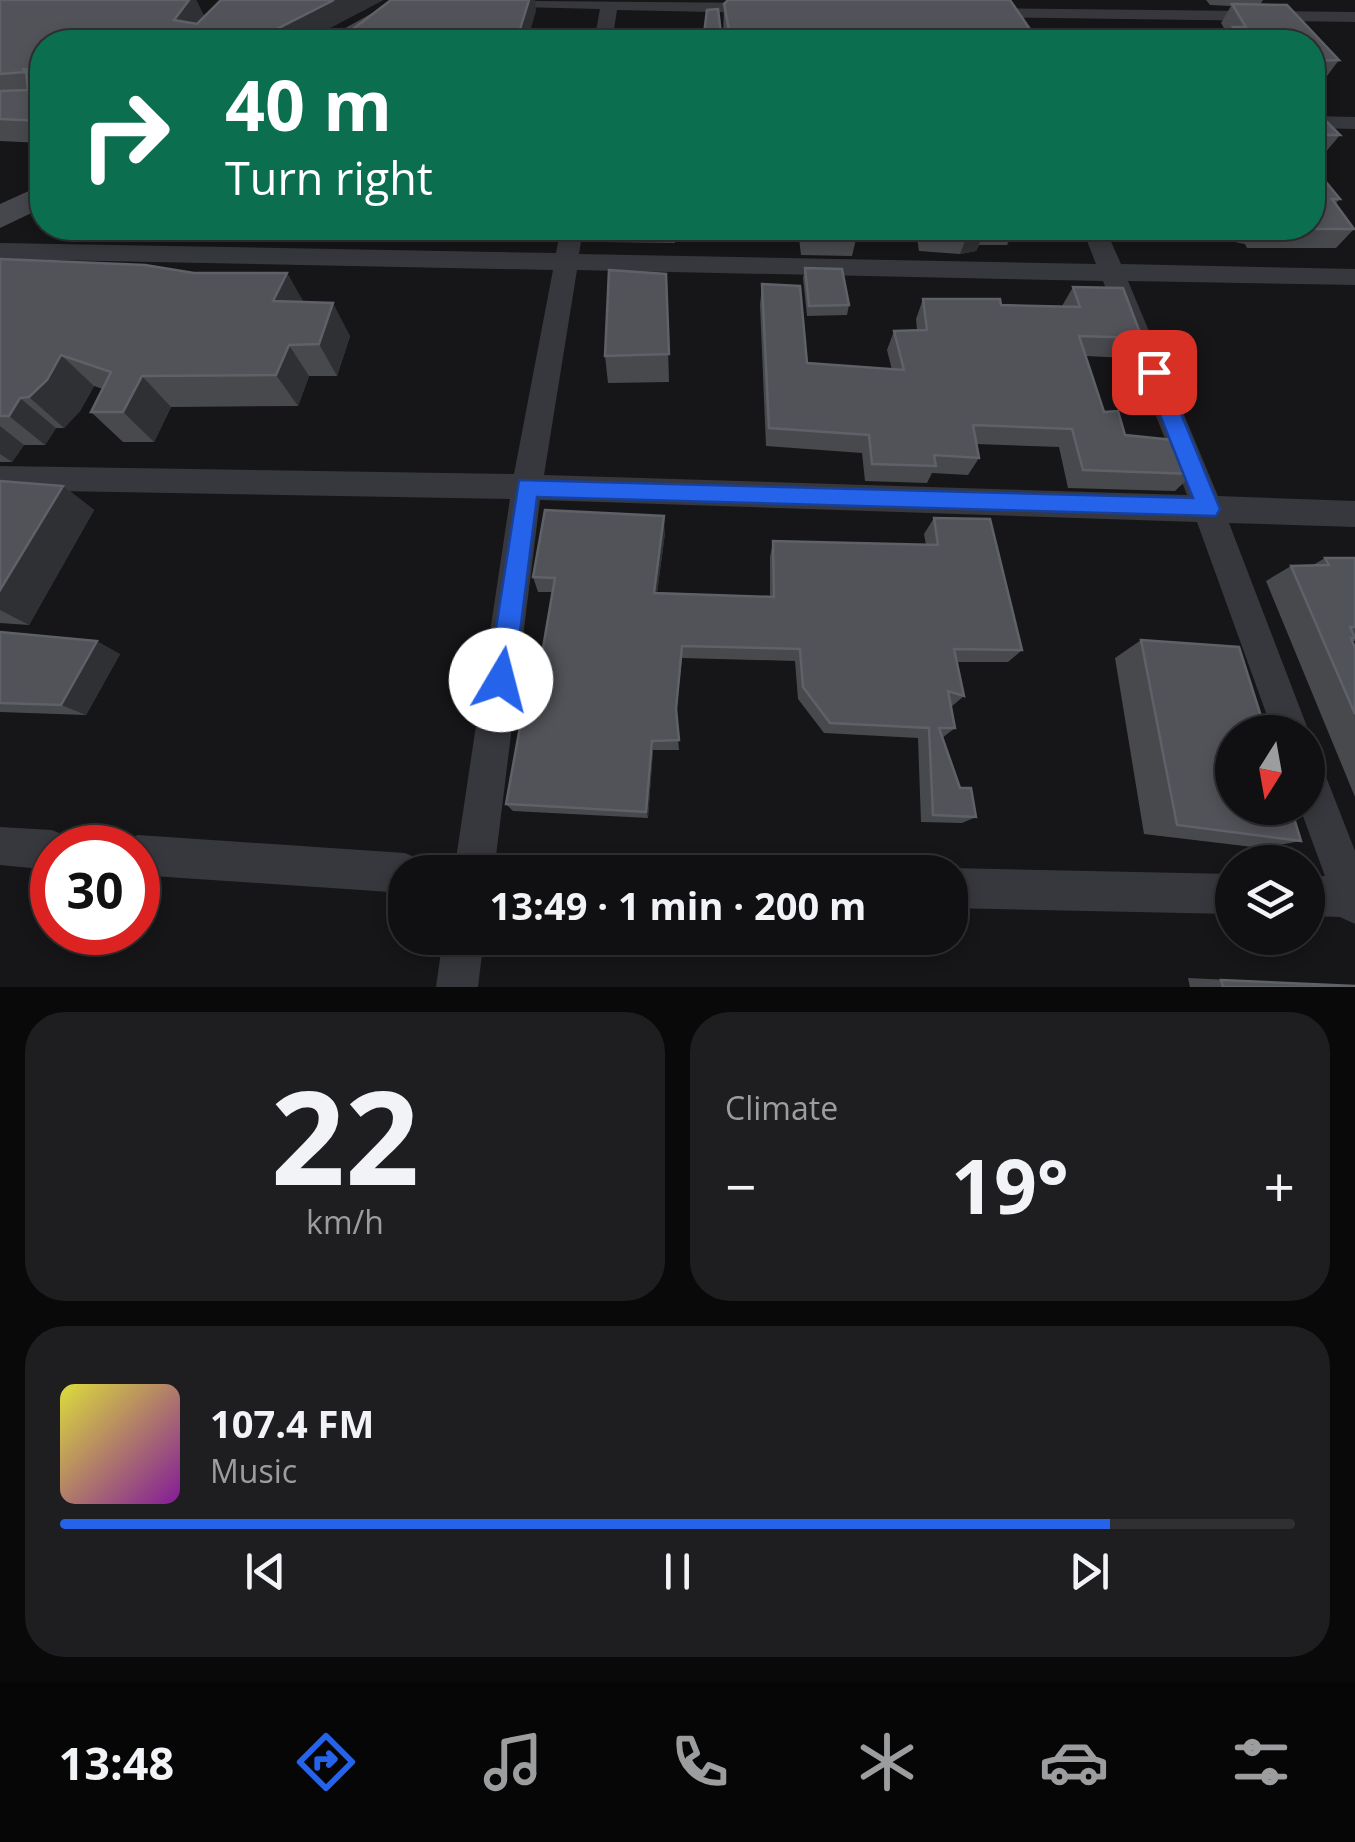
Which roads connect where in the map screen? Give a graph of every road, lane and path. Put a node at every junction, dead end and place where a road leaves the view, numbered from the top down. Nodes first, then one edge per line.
1 (416, 0) edge
2 (435, 0) edge
3 (610, 2) edge
4 (788, 8) edge
5 (966, 12) edge
6 (1006, 14) edge
7 (1355, 16) edge
8 (357, 30) edge
9 (605, 30) edge
10 (1325, 122) edge
11 (1355, 123) edge
12 (30, 201) edge
13 (0, 217) edge
14 (570, 240) edge
15 (1099, 240) edge
16 (0, 251) edge
17 (44, 251) junction
18 (567, 261) junction
19 (1112, 270) junction
20 (1355, 277) edge
21 (22, 280) edge
22 (0, 478) edge
23 (527, 487) junction
24 (1208, 509) junction
25 (1355, 514) edge
26 (1285, 715) edge
27 (1325, 821) edge
28 (0, 846) edge
29 (30, 848) edge
30 (476, 855) edge
31 (160, 857) edge
32 (388, 873) edge
33 (968, 888) edge
34 (1215, 894) edge
35 (1325, 897) edge
36 (1354, 899) edge
37 (462, 955) edge
38 (457, 987) edge

1 - 8 street
2 - 3 street
3 - 4 street
3 - 9 street
5 - 6 street
6 - 7 street
10 - 11 street
12 - 13 street
14 - 18 street
15 - 19 street
16 - 17 street
17 - 18 street
17 - 21 street
18 - 19 street
18 - 23 street
19 - 20 street
19 - 24 street
22 - 23 street
23 - 24 street
23 - 30 street
24 - 25 street
24 - 26 street
27 - 36 street
28 - 29 street
31 - 32 street
33 - 34 street
35 - 36 street
37 - 38 street

